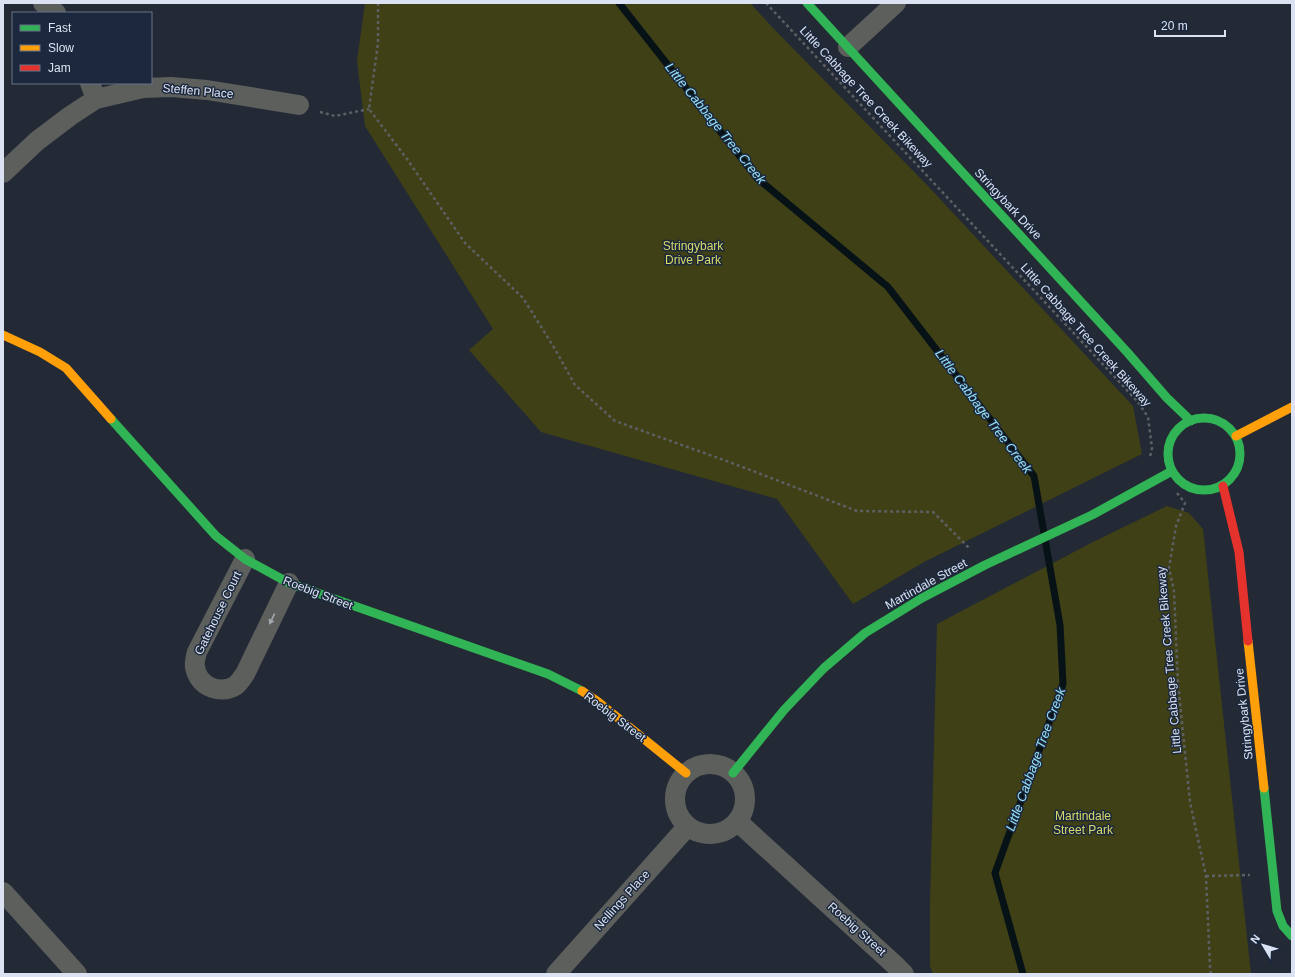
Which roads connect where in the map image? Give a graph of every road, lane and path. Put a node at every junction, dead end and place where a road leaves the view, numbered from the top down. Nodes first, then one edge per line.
1 (43, 3) edge
2 (378, 3) edge
3 (766, 3) edge
4 (807, 3) edge
5 (896, 3) edge
6 (55, 12) edge
7 (848, 47) junction
8 (93, 91) edge
9 (298, 105) joint
10 (369, 109) junction
11 (3, 173) edge
12 (3, 335) edge
13 (1292, 407) edge
14 (1191, 421) junction
15 (1236, 436) junction
16 (1172, 470) junction
17 (1162, 476) junction
18 (1223, 486) junction
19 (972, 551) dead end
20 (245, 559) junction
21 (288, 584) junction
22 (686, 773) junction
23 (733, 773) junction
24 (737, 821) junction
25 (687, 826) junction
26 (1273, 874) junction
27 (1206, 876) junction
28 (3, 892) edge
29 (1292, 936) edge
30 (77, 974) edge
31 (556, 974) edge
32 (904, 974) edge
33 (1211, 974) edge

1 - 6 street
2 - 10 path
3 - 17 path, Little Cabbage Tree Creek Bikeway
4 - 7 street, Stringybark Drive
5 - 7 street
7 - 14 street, Stringybark Drive
8 - 9 street, Steffen Place
8 - 11 street, Steffen Place
9 - 10 path
10 - 19 path
12 - 20 street, Roebig Street
13 - 15 street
14 - 15 street
14 - 16 street
15 - 18 street
16 - 17 street, Martindale Street
16 - 18 street
17 - 23 street, Martindale Street
17 - 27 path, Little Cabbage Tree Creek Bikeway
18 - 26 street, Stringybark Drive
20 - 21 street, Roebig Street
21 -> 20 street, Gatehouse Court
21 - 22 street, Roebig Street
22 - 23 street
22 - 25 street
23 - 24 street
24 - 25 street
24 - 32 street, Roebig Street
25 - 31 street, Nellings Place
26 - 27 path
26 - 29 street, Stringybark Drive
27 - 33 path, Little Cabbage Tree Creek Bikeway
28 - 30 street

